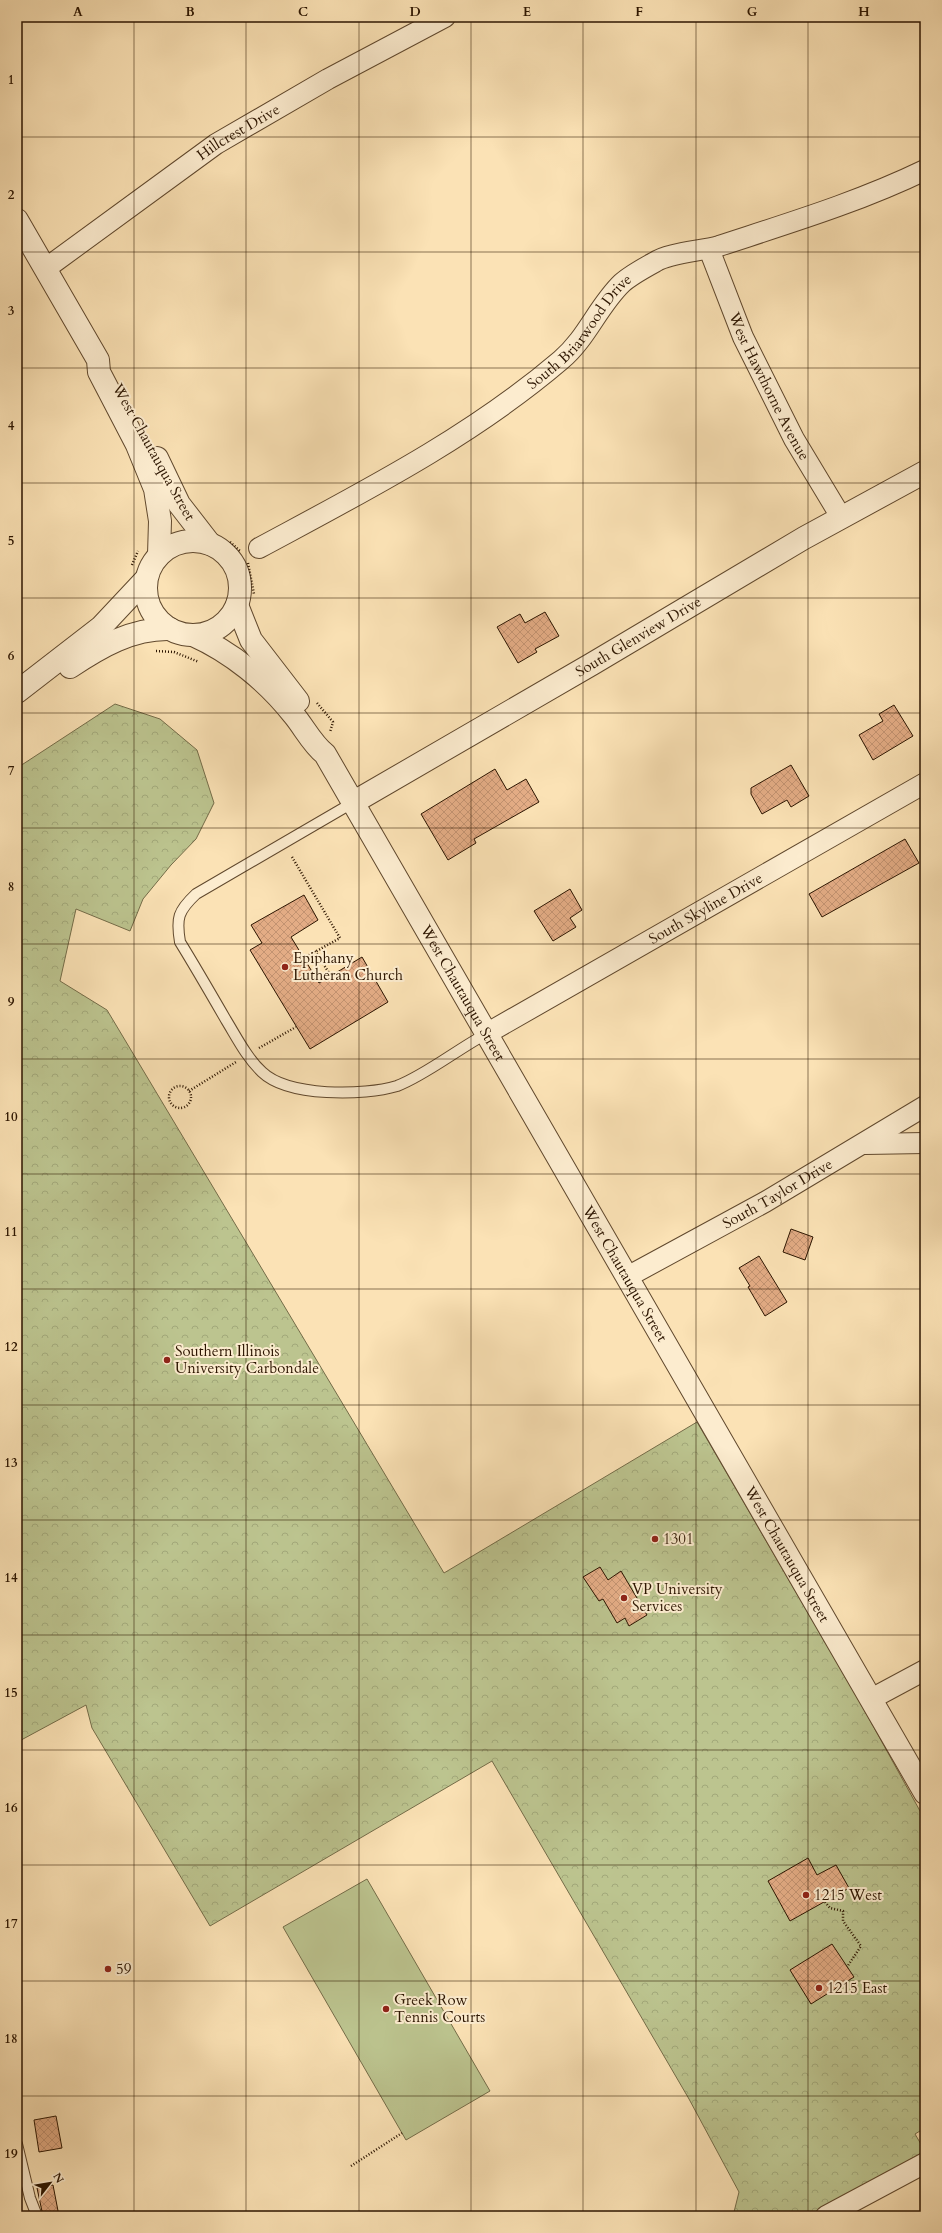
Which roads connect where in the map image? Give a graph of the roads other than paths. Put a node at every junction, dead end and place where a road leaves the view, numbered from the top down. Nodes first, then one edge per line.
1 (445, 17) edge
2 (925, 170) edge
3 (17, 220) edge
4 (709, 249) junction
5 (45, 268) junction
6 (98, 360) junction
7 (925, 472) edge
8 (841, 517) junction
9 (218, 541) junction
10 (150, 550) junction
11 (250, 555) road end
12 (137, 575) junction
13 (245, 600) junction
14 (170, 629) junction
15 (193, 635) junction
16 (17, 692) edge
17 (17, 697) edge
18 (326, 754) junction
19 (925, 783) edge
20 (354, 802) junction
21 (486, 1034) junction
22 (925, 1106) edge
23 (925, 1143) edge
24 (861, 1145) junction
25 (627, 1277) junction
26 (925, 1670) edge
27 (872, 1699) junction
28 (925, 1793) edge
29 (17, 2144) edge
30 (925, 2162) edge
31 (37, 2216) edge
32 (826, 2216) edge

1 - 5 street, Hillcrest Drive
2 - 4 street, South Briarwood Drive
3 - 5 street, West Chautauqua Street
4 - 8 street, West Hawthorne Avenue
4 - 11 street, South Briarwood Drive
5 - 6 street, West Chautauqua Street
6 - 9 street, West Chautauqua Street
6 - 10 street, West Chautauqua Street
7 - 8 street, South Glenview Drive
8 - 20 street, South Glenview Drive
9 - 10 street, West Chautauqua Street
9 - 13 street, West Chautauqua Street
10 - 12 street, West Chautauqua Street
12 - 14 street, West Chautauqua Street
12 - 16 street
13 - 15 street, West Chautauqua Street
13 - 18 street, West Chautauqua Street
14 - 15 street, West Chautauqua Street
14 - 17 street
15 - 18 street, West Chautauqua Street
18 - 20 street, West Chautauqua Street
19 - 21 street, South Skyline Drive
20 - 21 street, West Chautauqua Street
20 - 21 lane
21 - 25 street, West Chautauqua Street
22 - 24 street, South Taylor Drive
23 - 24 street
24 - 25 street, South Taylor Drive
25 - 27 street, West Chautauqua Street
26 - 27 street
27 - 28 street, West Chautauqua Street
29 - 31 lane
30 - 32 street

